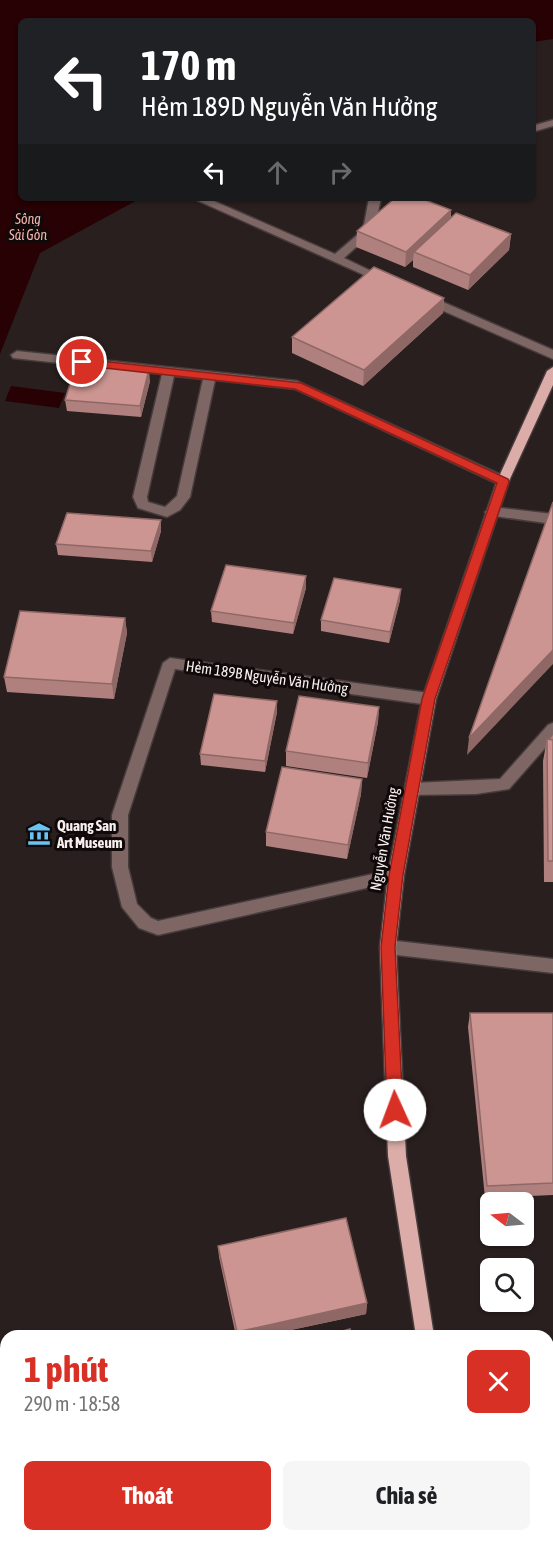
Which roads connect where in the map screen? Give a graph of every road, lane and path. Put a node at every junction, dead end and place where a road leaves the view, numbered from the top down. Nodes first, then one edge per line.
1 (553, 123) edge
2 (536, 128) edge
3 (205, 201) edge
4 (374, 201) edge
5 (336, 259) junction
6 (553, 355) edge
7 (17, 356) dead end
8 (553, 371) edge
9 (169, 372) junction
10 (210, 376) junction
11 (503, 482) junction
12 (492, 512) junction
13 (553, 519) edge
14 (429, 699) junction
15 (553, 729) edge
16 (412, 789) junction
17 (396, 875) junction
18 (388, 947) junction
19 (553, 966) edge
20 (424, 1330) edge

1 - 2 street
3 - 5 street
4 - 5 street
5 - 6 street
7 - 9 street
8 - 11 main road, Nguyễn Văn Hưởng
9 - 10 street
9 - 10 street
10 - 11 street
11 - 12 main road, Nguyễn Văn Hưởng
12 - 13 street
12 - 14 main road, Nguyễn Văn Hưởng
14 - 16 main road, Nguyễn Văn Hưởng
14 - 17 street, Hẻm 189B Nguyễn Văn Hưởng
15 - 16 street
16 - 17 main road, Nguyễn Văn Hưởng
17 - 18 main road, Nguyễn Văn Hưởng
18 - 19 street
18 - 20 main road, Nguyễn Văn Hưởng

